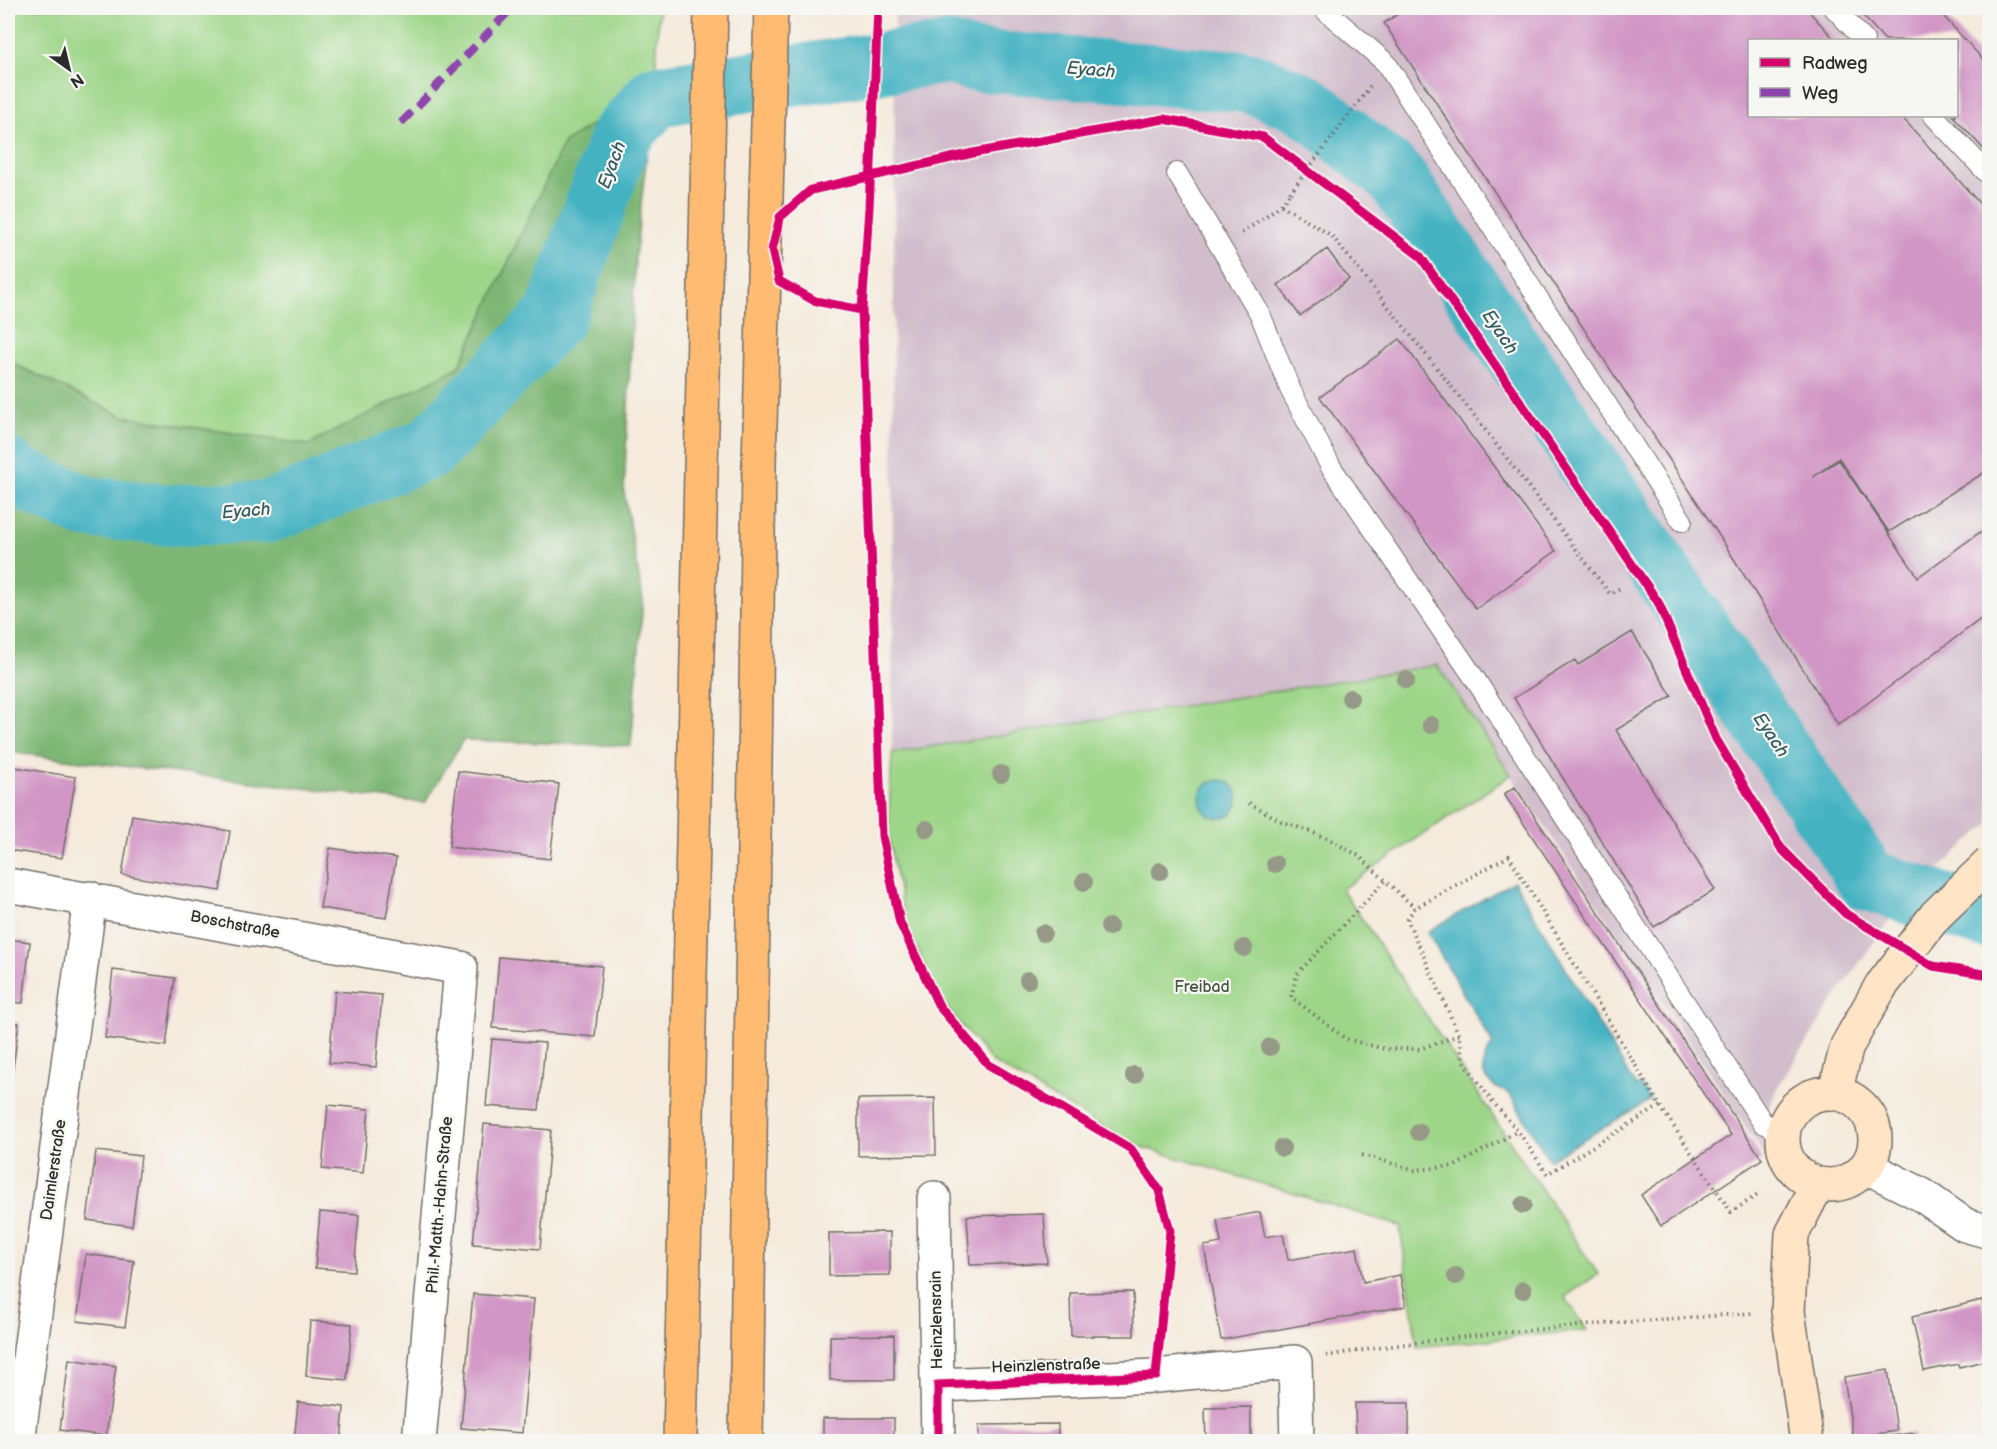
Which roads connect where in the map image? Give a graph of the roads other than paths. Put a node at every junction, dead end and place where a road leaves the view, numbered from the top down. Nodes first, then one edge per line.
1 (711, 8) edge
2 (771, 8) edge
3 (1332, 8) edge
4 (1834, 8) edge
5 (1863, 39) edge
6 (1935, 117) edge
7 (1177, 173) dead end
8 (1989, 176) edge
9 (1682, 521) dead end
10 (1989, 863) edge
11 (8, 885) edge
12 (90, 898) junction
13 (461, 968) joint
14 (1835, 1092) junction
15 (1783, 1133) junction
16 (1867, 1167) junction
17 (1818, 1185) junction
18 (934, 1198) dead end
19 (1989, 1232) edge
20 (938, 1384) junction
21 (18, 1442) edge
22 (419, 1442) edge
23 (680, 1442) edge
24 (746, 1442) edge
25 (938, 1442) edge
26 (1297, 1442) edge
27 (1807, 1442) edge

1 - 23 highway
2 - 24 highway
3 - 9 lane
4 - 5 lane
6 - 8 lane
7 - 15 lane
10 - 14 main road, bridge
11 - 12 street, Boschstraße
12 - 13 street, Boschstraße
12 - 21 street, Daimlerstraße
13 - 22 street, Phil.-Matth.-Hahn-Straße
14 - 15 main road
14 - 16 main road
15 - 17 main road
16 - 17 main road
16 - 19 street
17 - 27 main road
18 - 20 street, Heinzlensrain
20 - 25 street, Heinzlensrain
20 - 26 street, Heinzlenstraße

